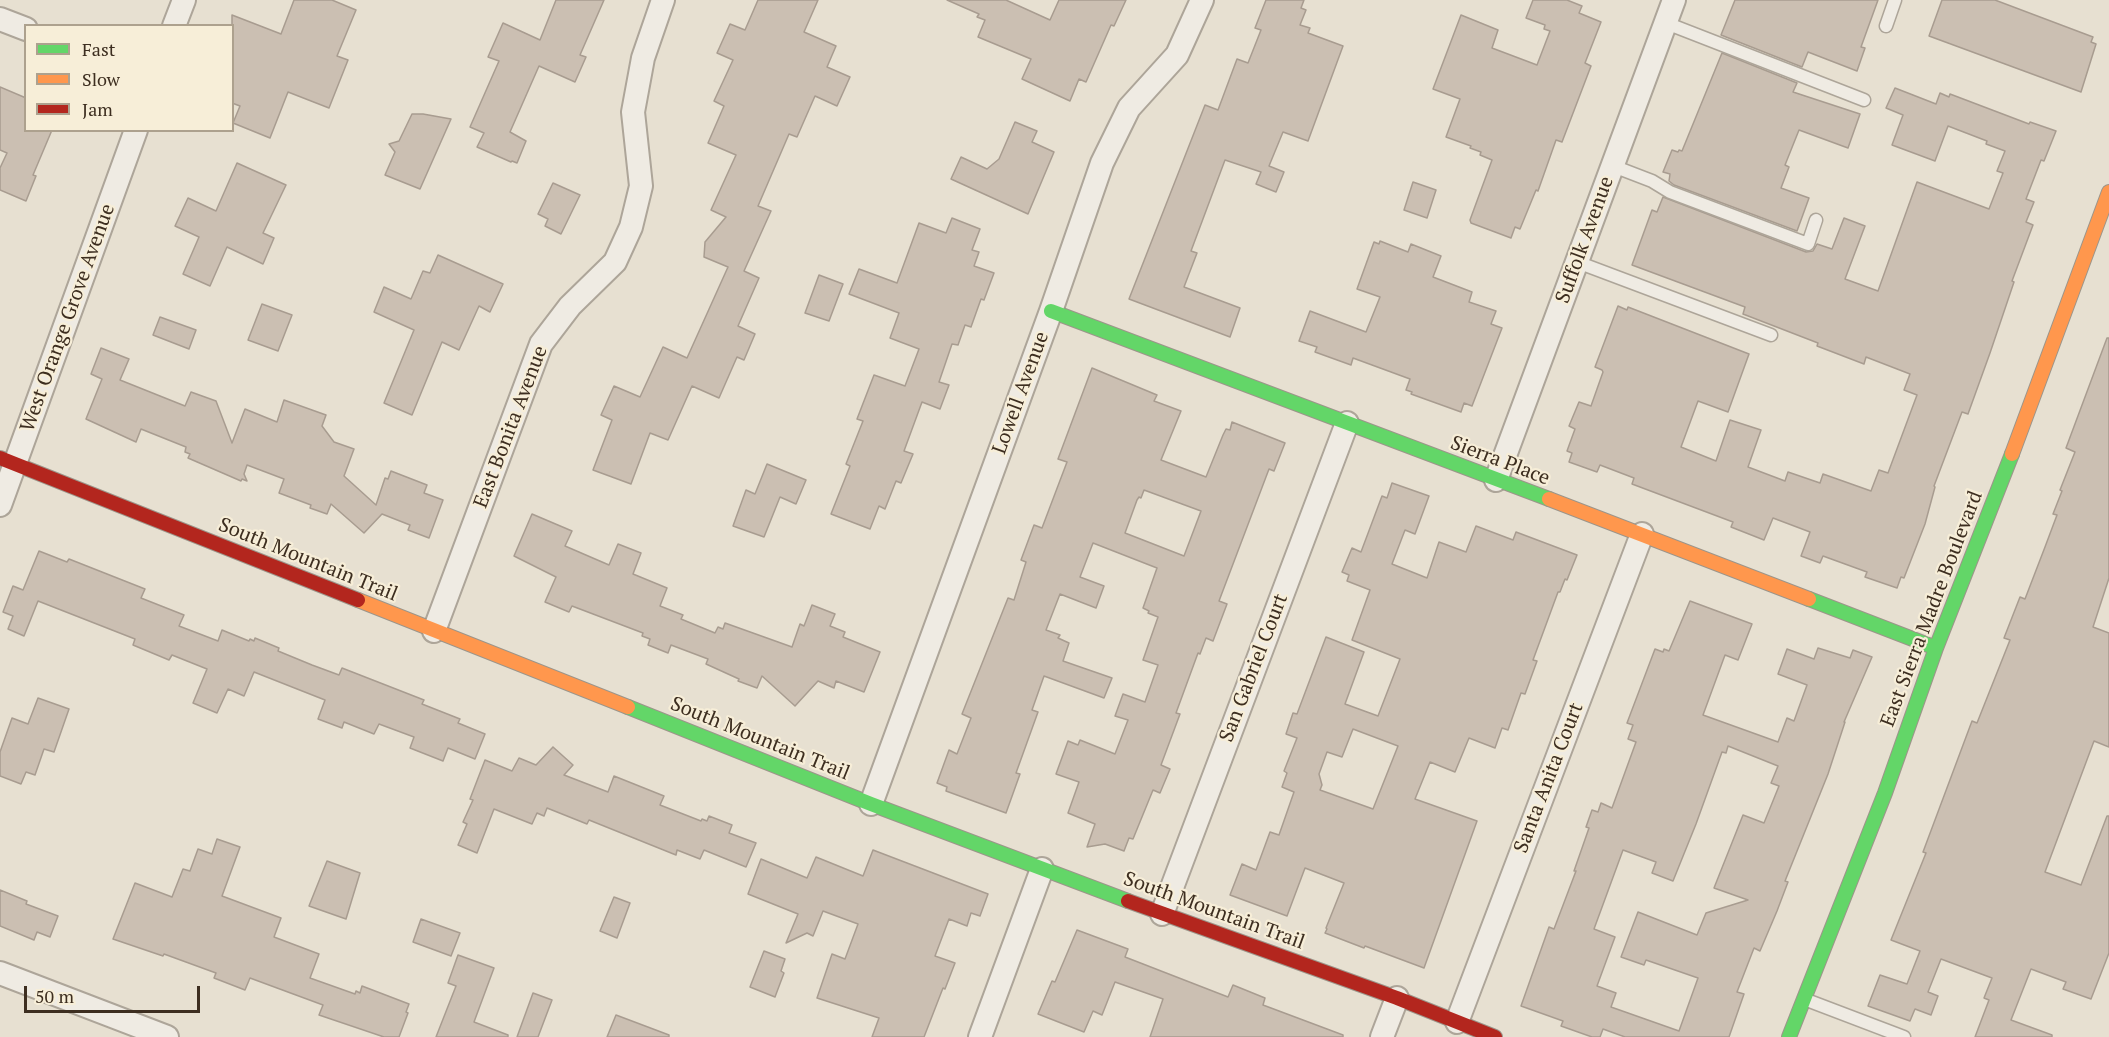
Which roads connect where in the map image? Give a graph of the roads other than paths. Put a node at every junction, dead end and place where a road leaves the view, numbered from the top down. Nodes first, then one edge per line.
1 (184, 0) edge
2 (663, 0) edge
3 (1202, 0) edge
4 (1674, 0) edge
5 (1895, 0) edge
6 (0, 19) edge
7 (1666, 23) junction
8 (175, 24) edge
9 (1886, 26) dead end
10 (24, 28) edge
11 (1864, 100) dead end
12 (135, 132) edge
13 (1613, 166) junction
14 (2109, 192) edge
15 (1816, 220) dead end
16 (1577, 262) junction
17 (1051, 311) junction
18 (1772, 335) dead end
19 (1347, 423) junction
20 (8, 461) edge
21 (1496, 480) junction
22 (0, 505) edge
23 (1642, 534) junction
24 (434, 631) junction
25 (1936, 648) junction
26 (871, 804) junction
27 (1042, 869) junction
28 (1162, 914) junction
29 (0, 973) edge
30 (1396, 998) junction
31 (1803, 999) junction
32 (1456, 1022) junction
33 (167, 1037) edge
34 (980, 1037) edge
35 (1382, 1037) edge
36 (1495, 1037) edge
37 (1789, 1037) edge
38 (1904, 1037) edge

1 - 8 street
2 - 24 street, East Bonita Avenue
3 - 17 street, Lowell Avenue
4 - 7 street, Suffolk Avenue
5 - 9 lane
6 - 10 street
7 - 11 lane
7 - 13 street, Suffolk Avenue
12 - 20 street, West Orange Grove Avenue
13 - 15 lane
13 - 16 street, Suffolk Avenue
14 - 25 street, East Sierra Madre Boulevard
16 - 18 lane
16 - 21 street, Suffolk Avenue
17 - 19 street, Sierra Place
17 - 26 street, Lowell Avenue
19 - 21 street, Sierra Place
19 - 28 street, San Gabriel Court
20 - 22 street, West Orange Grove Avenue
20 - 24 street, South Mountain Trail
21 - 23 street, Sierra Place
23 - 25 street, Sierra Place
23 - 32 street, Santa Anita Court
24 - 26 street, South Mountain Trail
25 - 31 street, East Sierra Madre Boulevard
26 - 27 street, South Mountain Trail
27 - 28 street, South Mountain Trail
27 - 34 street
28 - 30 street, South Mountain Trail
29 - 33 street
30 - 32 street, South Mountain Trail
30 - 35 street
31 - 37 street, East Sierra Madre Boulevard
31 - 38 lane
32 - 36 street, South Mountain Trail

